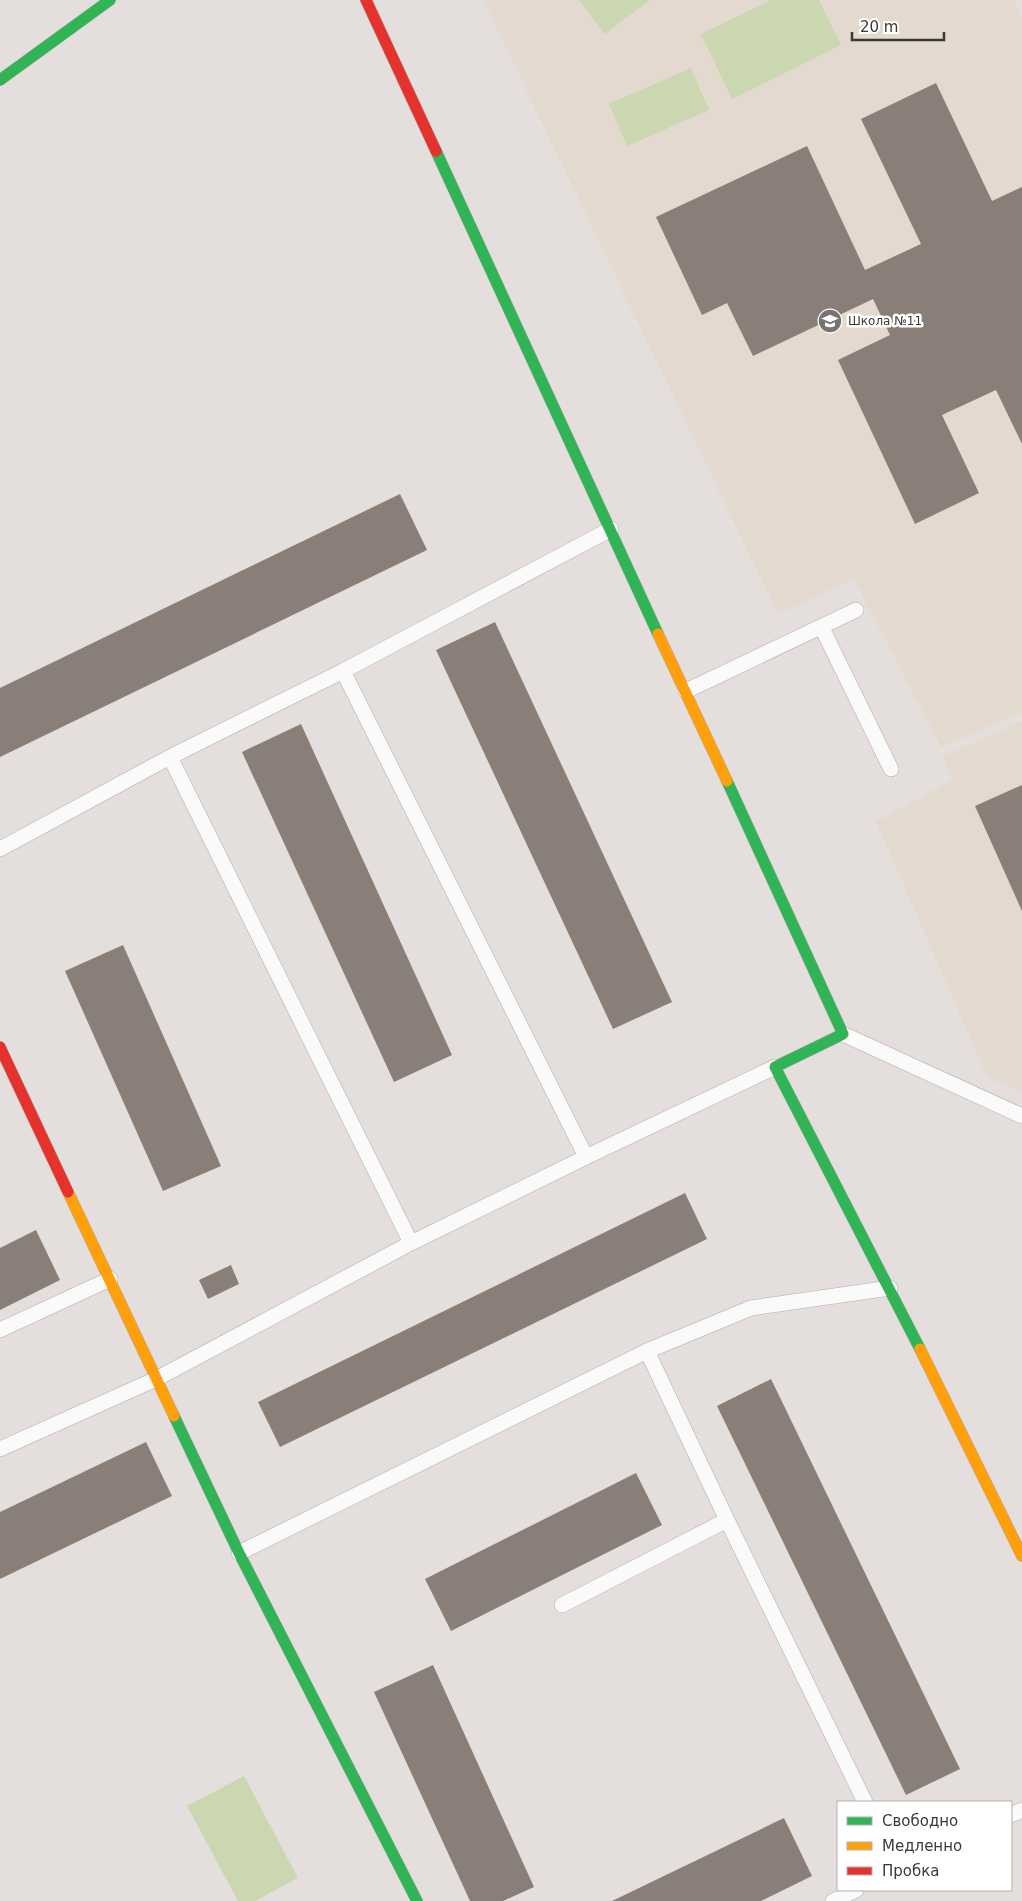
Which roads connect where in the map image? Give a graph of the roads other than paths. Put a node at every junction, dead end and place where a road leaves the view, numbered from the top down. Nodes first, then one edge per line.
1 (110, 0) edge
2 (366, 0) edge
3 (0, 80) edge
4 (612, 529) junction
5 (856, 610) dead end
6 (822, 628) junction
7 (343, 671) junction
8 (686, 691) junction
9 (170, 757) junction
10 (891, 769) dead end
11 (0, 849) edge
12 (843, 1034) junction
13 (0, 1047) edge
14 (775, 1067) junction
15 (1022, 1116) edge
16 (586, 1157) junction
17 (412, 1243) junction
18 (110, 1279) junction
19 (890, 1288) junction
20 (0, 1330) edge
21 (646, 1351) junction
22 (156, 1379) junction
23 (0, 1449) edge
24 (727, 1520) junction
25 (240, 1553) junction
26 (1022, 1556) edge
27 (562, 1604) dead end
28 (865, 1801) edge
29 (854, 1891) edge
30 (417, 1901) edge
31 (833, 1901) edge

1 - 3 street
2 - 4 street
4 - 7 lane
4 - 8 street
5 - 6 lane
6 - 8 lane
6 - 10 lane
7 - 9 lane
7 - 16 lane
8 - 12 street
9 - 11 lane
9 - 17 lane
12 - 14 street
12 - 15 lane
13 - 18 street
14 - 16 lane
14 - 19 street
16 - 17 lane
17 - 22 lane
18 - 20 lane
18 - 22 street
19 - 21 lane
19 - 26 street
21 - 24 lane
21 - 25 lane
22 - 23 lane
22 - 25 street
24 - 27 lane
24 - 28 lane
25 - 30 street
29 - 31 lane

